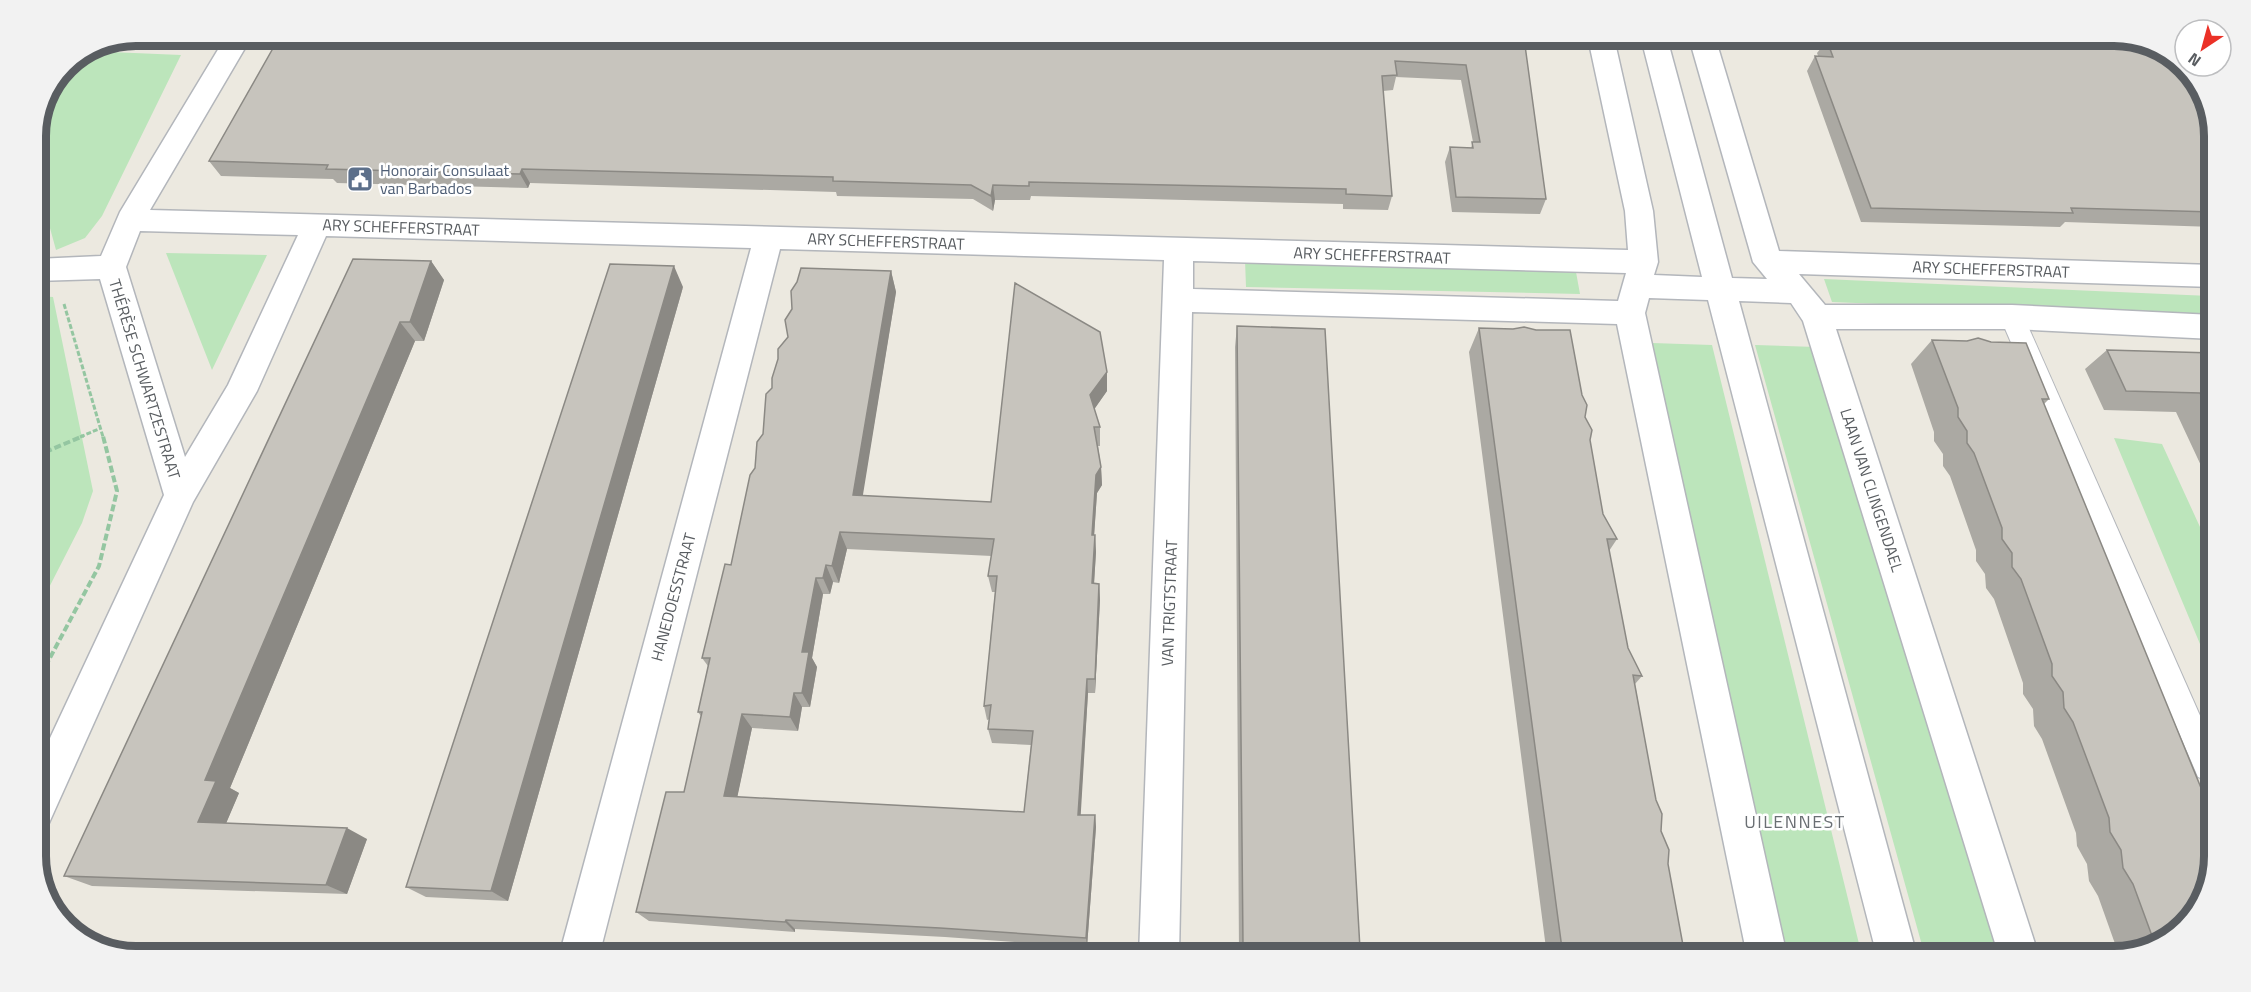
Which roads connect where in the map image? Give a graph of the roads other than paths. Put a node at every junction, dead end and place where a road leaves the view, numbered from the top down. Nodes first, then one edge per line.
1 (233, 46) edge
2 (1602, 46) edge
3 (1656, 46) edge
4 (1704, 46) edge
5 (130, 220) junction
6 (317, 225) junction
7 (768, 238) junction
8 (1179, 249) junction
9 (1768, 262) junction
10 (111, 267) junction
11 (47, 271) edge
12 (2204, 276) edge
13 (1636, 287) junction
14 (1721, 289) junction
15 (1178, 300) junction
16 (1808, 305) junction
17 (2012, 317) junction
18 (2204, 327) edge
19 (180, 495) junction
20 (2204, 758) edge
21 (47, 786) edge
22 (582, 946) edge
23 (1159, 946) edge
24 (1765, 946) edge
25 (1894, 946) edge
26 (2016, 946) edge

1 - 5 street, THÉRÈSE SCHWARTZESTRAAT
2 - 13 street
3 - 14 street
4 - 9 street, LAAN VAN CLINGENDAEL
5 - 6 street, ARY SCHEFFERSTRAAT
5 - 10 street, THÉRÈSE SCHWARTZESTRAAT
6 - 7 street, ARY SCHEFFERSTRAAT
6 - 19 street, THÉRÈSE SCHWARTZESTRAAT
7 - 8 street, ARY SCHEFFERSTRAAT
7 - 22 street, HANEDOESSTRAAT
8 - 13 street, ARY SCHEFFERSTRAAT
8 - 15 street, VAN TRIGTSTRAAT
9 - 12 street, ARY SCHEFFERSTRAAT
9 - 16 street, LAAN VAN CLINGENDAEL
10 - 11 street
10 - 19 street, THÉRÈSE SCHWARTZESTRAAT
13 - 14 street, ARY SCHEFFERSTRAAT
13 - 15 street, ARY SCHEFFERSTRAAT
13 - 24 street
14 - 16 street, ARY SCHEFFERSTRAAT
14 - 25 street
15 - 23 street, VAN TRIGTSTRAAT
16 - 17 street, ARY SCHEFFERSTRAAT
16 - 26 street, LAAN VAN CLINGENDAEL
17 - 18 street, ARY SCHEFFERSTRAAT
17 - 20 lane
19 - 21 street, THÉRÈSE SCHWARTZESTRAAT

